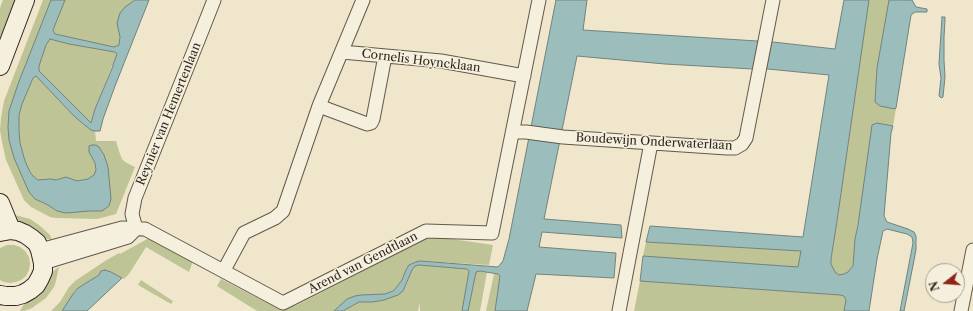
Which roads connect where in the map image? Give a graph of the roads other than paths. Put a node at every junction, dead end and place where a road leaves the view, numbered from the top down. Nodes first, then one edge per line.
1 (25, 0) edge
2 (214, 0) edge
3 (363, 0) edge
4 (539, 0) edge
5 (773, 0) edge
6 (342, 52) junction
7 (385, 56) junction
8 (0, 66) edge
9 (524, 76) junction
10 (319, 106) junction
11 (520, 132) junction
12 (651, 143) junction
13 (0, 203) edge
14 (136, 229) junction
15 (6, 231) edge
16 (973, 250) edge
17 (42, 256) junction
18 (224, 270) junction
19 (6, 302) edge
20 (619, 311) edge
21 (962, 311) edge

1 - 8 street
2 - 14 street, Reynier van Hemertenlaan
3 - 6 street
4 - 9 street, Arend van Gendtlaan
5 - 12 street, Boudewijn Onderwaterlaan
6 - 7 street, Cornelis Hoyncklaan
6 - 10 street
7 - 9 street, Cornelis Hoyncklaan
7 - 10 street
9 - 11 street, Arend van Gendtlaan
10 - 18 street
11 - 12 street, Boudewijn Onderwaterlaan
11 - 18 street, Arend van Gendtlaan
12 - 20 street
13 - 15 street
14 - 17 street
14 - 18 street, Arend van Gendtlaan
15 - 17 street
16 - 21 street
17 - 19 street

